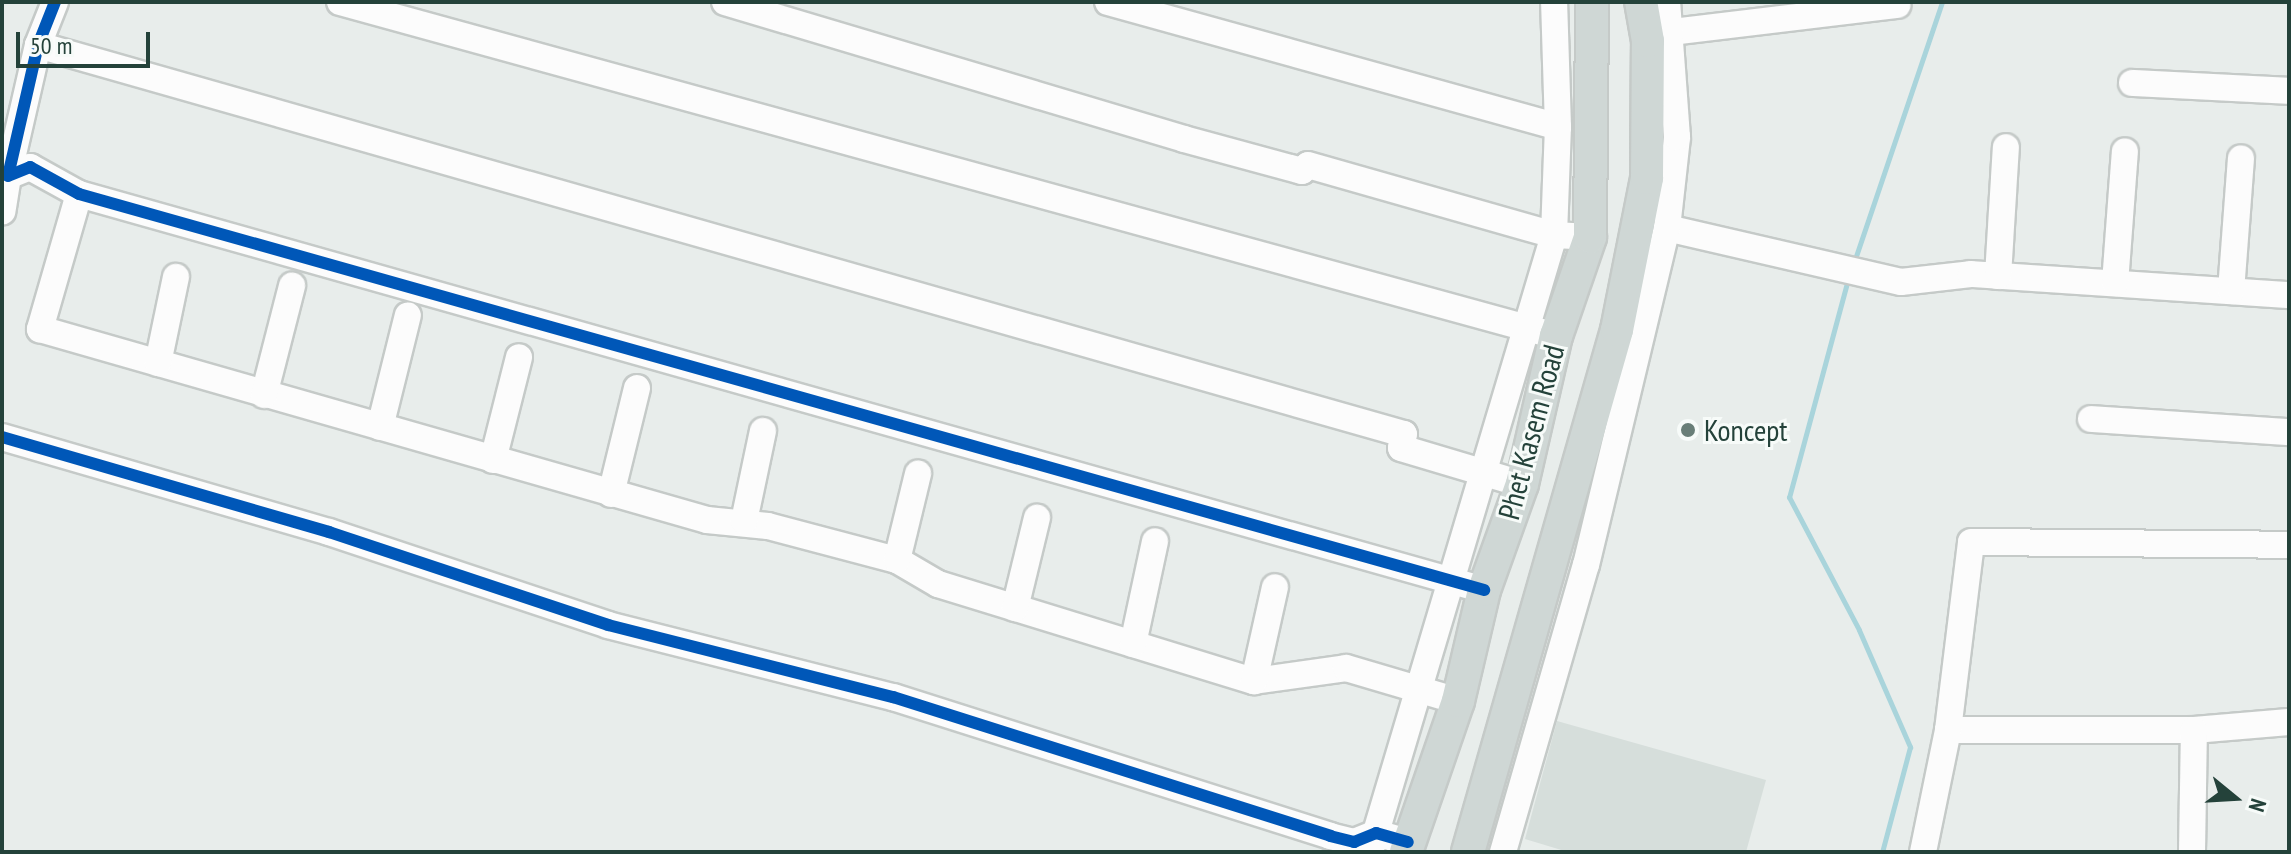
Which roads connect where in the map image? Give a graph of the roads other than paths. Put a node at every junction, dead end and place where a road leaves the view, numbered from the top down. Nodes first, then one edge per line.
1 (55, 2) edge
2 (340, 2) edge
3 (725, 2) edge
4 (1108, 2) edge
5 (1554, 2) edge
6 (1592, 2) edge
7 (1641, 2) edge
8 (1667, 2) edge
9 (1897, 5) dead end
10 (1671, 32) junction
11 (38, 45) junction
12 (2132, 83) dead end
13 (2289, 91) edge
14 (1558, 127) junction
15 (2006, 147) dead end
16 (2125, 151) dead end
17 (2241, 158) dead end
18 (5, 175) edge
19 (79, 194) junction
20 (2, 212) edge
21 (1667, 228) junction
22 (1554, 235) junction
23 (1590, 237) junction
24 (1998, 276) junction
25 (176, 277) dead end
26 (2115, 283) junction
27 (292, 286) dead end
28 (2231, 291) junction
29 (2289, 295) edge
30 (408, 315) dead end
31 (1629, 332) junction
32 (1541, 333) junction
33 (519, 357) dead end
34 (158, 363) junction
35 (637, 388) dead end
36 (264, 395) junction
37 (2091, 419) dead end
38 (380, 427) junction
39 (763, 431) dead end
40 (2289, 432) edge
41 (2, 437) edge
42 (493, 460) junction
43 (1483, 472) junction
44 (918, 474) dead end
45 (1522, 484) junction
46 (611, 494) junction
47 (1037, 518) dead end
48 (744, 521) junction
49 (1155, 541) dead end
50 (2289, 545) edge
51 (897, 560) junction
52 (1450, 580) junction
53 (1275, 587) dead end
54 (1484, 590) junction
55 (1015, 608) junction
56 (1133, 644) junction
57 (1254, 681) junction
58 (1419, 690) junction
59 (1458, 701) junction
60 (2289, 722) edge
61 (1948, 730) junction
62 (2194, 730) junction
63 (1373, 842) edge
64 (1407, 847) edge
65 (1468, 852) edge
66 (1503, 852) edge
67 (1923, 852) edge
68 (2192, 852) edge

1 - 11 street
2 - 32 street
3 - 22 street
4 - 14 street
5 - 14 street
6 - 23 main road, Phet Kasem Road
7 - 31 main road, Phet Kasem Road
8 - 10 street
9 - 10 street
10 - 21 street
11 - 18 street
11 - 43 street
12 - 13 street
14 - 22 street
15 - 24 street
16 - 26 street
17 - 28 street
18 - 19 street
18 - 20 street
19 - 34 street
19 - 52 street
21 - 24 street
21 - 31 street
22 - 23 street
22 - 32 street
23 - 32 main road, Phet Kasem Road
24 - 26 street
25 - 34 street
26 - 28 street
27 - 36 street
28 - 29 street
30 - 38 street
31 - 65 main road, Phet Kasem Road
31 - 66 street
32 - 43 street
32 - 45 main road, Phet Kasem Road
33 - 42 street
34 - 36 street
35 - 46 street
36 - 38 street
37 - 40 street
38 - 42 street
39 - 48 street
41 - 63 street
42 - 46 street
43 - 45 street
43 - 52 street
44 - 51 street
45 - 54 main road, Phet Kasem Road
46 - 48 street
47 - 55 street
48 - 51 street
49 - 56 street
50 - 61 street
51 - 55 street
52 - 54 street
52 - 58 street
53 - 57 street
54 - 59 main road, Phet Kasem Road
55 - 56 street
56 - 57 street
57 - 58 street
58 - 59 street
58 - 63 street
59 - 64 main road, Phet Kasem Road
60 - 62 street
61 - 62 street
61 - 67 street
62 - 68 street
63 - 64 street

